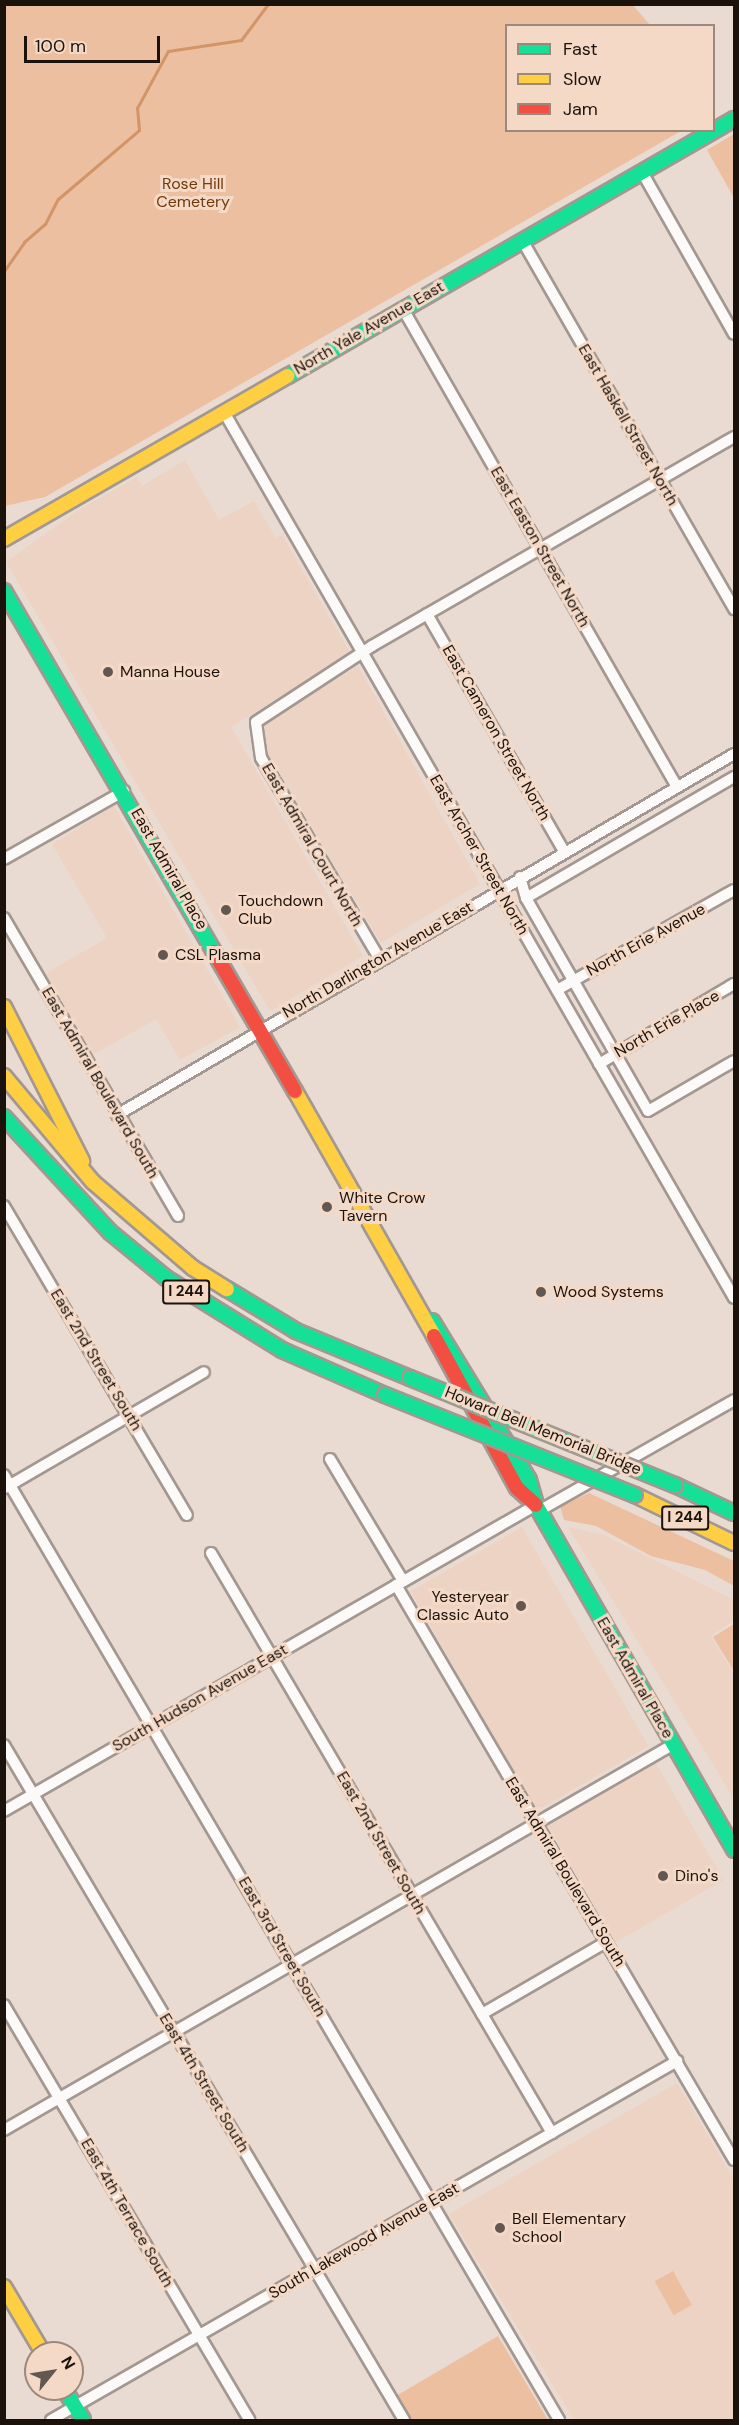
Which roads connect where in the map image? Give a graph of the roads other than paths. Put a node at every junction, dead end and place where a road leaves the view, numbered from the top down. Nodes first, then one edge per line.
1 (735, 119) edge
2 (715, 130) edge
3 (712, 132) edge
4 (642, 172) junction
5 (522, 240) junction
6 (403, 309) junction
7 (735, 334) edge
8 (224, 412) junction
9 (735, 437) edge
10 (660, 480) junction
11 (4, 539) edge
12 (541, 548) junction
13 (4, 591) edge
14 (735, 609) edge
15 (427, 614) junction
16 (363, 653) junction
17 (735, 754) edge
18 (735, 777) edge
19 (677, 787) junction
20 (124, 791) junction
21 (564, 851) junction
22 (4, 860) edge
23 (520, 877) junction
24 (499, 890) junction
25 (735, 890) edge
26 (526, 898) junction
27 (4, 918) edge
28 (379, 958) junction
29 (573, 981) junction
30 (735, 984) edge
31 (557, 990) junction
32 (4, 1007) edge
33 (261, 1028) junction
34 (614, 1054) junction
35 (735, 1062) edge
36 (599, 1064) junction
37 (4, 1076) edge
38 (117, 1115) junction
39 (4, 1119) edge
40 (93, 1182) junction
41 (4, 1206) edge
42 (178, 1216) dead end
43 (735, 1298) edge
44 (204, 1372) dead end
45 (735, 1400) edge
46 (129, 1417) junction
47 (330, 1459) dead end
48 (4, 1475) edge
49 (8, 1486) edge
50 (538, 1508) junction
51 (735, 1513) edge
52 (187, 1515) dead end
53 (735, 1543) edge
54 (211, 1553) dead end
55 (400, 1583) junction
56 (271, 1657) junction
57 (152, 1726) junction
58 (674, 1744) junction
59 (4, 1745) edge
60 (34, 1794) junction
61 (4, 1811) edge
62 (536, 1824) junction
63 (735, 1850) edge
64 (411, 1896) junction
65 (606, 1942) junction
66 (292, 1964) junction
67 (4, 2006) edge
68 (482, 2014) junction
69 (174, 2032) junction
70 (677, 2061) junction
71 (60, 2098) junction
72 (4, 2130) edge
73 (552, 2133) junction
74 (735, 2160) edge
75 (431, 2202) junction
76 (314, 2269) junction
77 (4, 2287) edge
78 (199, 2336) junction
79 (36, 2341) edge
80 (71, 2401) edge
81 (75, 2407) junction
82 (51, 2421) edge
83 (83, 2421) edge
84 (249, 2421) edge
85 (404, 2421) edge
86 (559, 2421) edge

1 - 2 main road, North Yale Avenue East
3 - 4 main road, North Yale Avenue East
4 - 5 main road, North Yale Avenue East
4 - 7 street
5 - 6 main road, North Yale Avenue East
5 - 10 street, East Haskell Street North
6 - 8 main road, North Yale Avenue East
6 - 12 street, East Easton Street North
8 - 11 main road, North Yale Avenue East
8 - 16 street, East Archer Street North
9 - 10 street
10 - 12 street
10 - 14 street, East Haskell Street North
12 - 15 street
12 - 19 street, East Easton Street North
13 - 20 main road, East Admiral Place
15 - 16 street
15 - 21 street, East Cameron Street North
16 - 24 street, East Archer Street North
16 - 28 street, East Admiral Court North
17 - 19 street, North Darlington Avenue East
18 - 26 street
19 - 21 street, North Darlington Avenue East
20 - 22 street
20 - 33 main road, East Admiral Place
21 - 23 street, North Darlington Avenue East
23 - 24 street, North Darlington Avenue East
23 - 26 street, East Archer Street North
24 - 28 street, North Darlington Avenue East
24 - 31 street, East Archer Street North
25 - 29 street, North Erie Avenue
26 - 29 street, East Archer Street North
27 - 38 street, East Admiral Boulevard South
28 - 33 street, North Darlington Avenue East
29 - 31 street, North Erie Avenue
29 - 34 street, East Archer Street North
30 - 34 street, North Erie Place
31 - 36 street, East Archer Street North
32 - 40 main road
33 - 38 street, North Darlington Avenue East
33 - 50 main road, East Admiral Place
34 - 35 street, East Archer Street North
34 - 36 street, North Erie Place
36 - 43 street, East Archer Street North
37 - 40 main road, I 244
38 - 42 street, East Admiral Boulevard South
39 - 53 main road, Howard Bell Memorial Bridge / I 244, bridge
40 - 51 main road, Howard Bell Memorial Bridge / I 244, bridge
41 - 46 street, East 2nd Street South
44 - 46 street
45 - 50 street, South Hudson Avenue East
46 - 49 street
46 - 52 street, East 2nd Street South
47 - 55 street, East Admiral Boulevard South
48 - 49 street, East 3rd Street South
49 - 57 street, East 3rd Street South
50 - 55 street, South Hudson Avenue East
50 - 58 main road, East Admiral Place
54 - 56 street, East 2nd Street South
55 - 56 street, South Hudson Avenue East
55 - 62 street, East Admiral Boulevard South
56 - 57 street, South Hudson Avenue East
56 - 64 street, East 2nd Street South
57 - 60 street, South Hudson Avenue East
57 - 66 street, East 3rd Street South
58 - 62 street
58 - 63 main road, East Admiral Place
59 - 60 street, East 4th Street South
60 - 61 street, South Hudson Avenue East
60 - 69 street, East 4th Street South
62 - 64 street
62 - 65 street, East Admiral Boulevard South
64 - 66 street
64 - 68 street, East 2nd Street South
65 - 68 street
65 - 70 street, East Admiral Boulevard South
66 - 69 street
66 - 75 street, East 3rd Street South
67 - 71 street, East 4th Terrace South
68 - 73 street, East 2nd Street South
69 - 71 street
69 - 76 street, East 4th Street South
70 - 73 street, South Lakewood Avenue East
70 - 74 street, East Admiral Boulevard South
71 - 72 street
71 - 78 street, East 4th Terrace South
73 - 75 street, South Lakewood Avenue East
75 - 76 street, South Lakewood Avenue East
75 - 86 street, East 3rd Street South
76 - 78 street, South Lakewood Avenue East
76 - 85 street, East 4th Street South
77 - 79 main road
78 - 81 street, South Lakewood Avenue East
78 - 84 street, East 4th Terrace South
80 - 81 main road
81 - 82 street, South Lakewood Avenue East
81 - 83 main road

